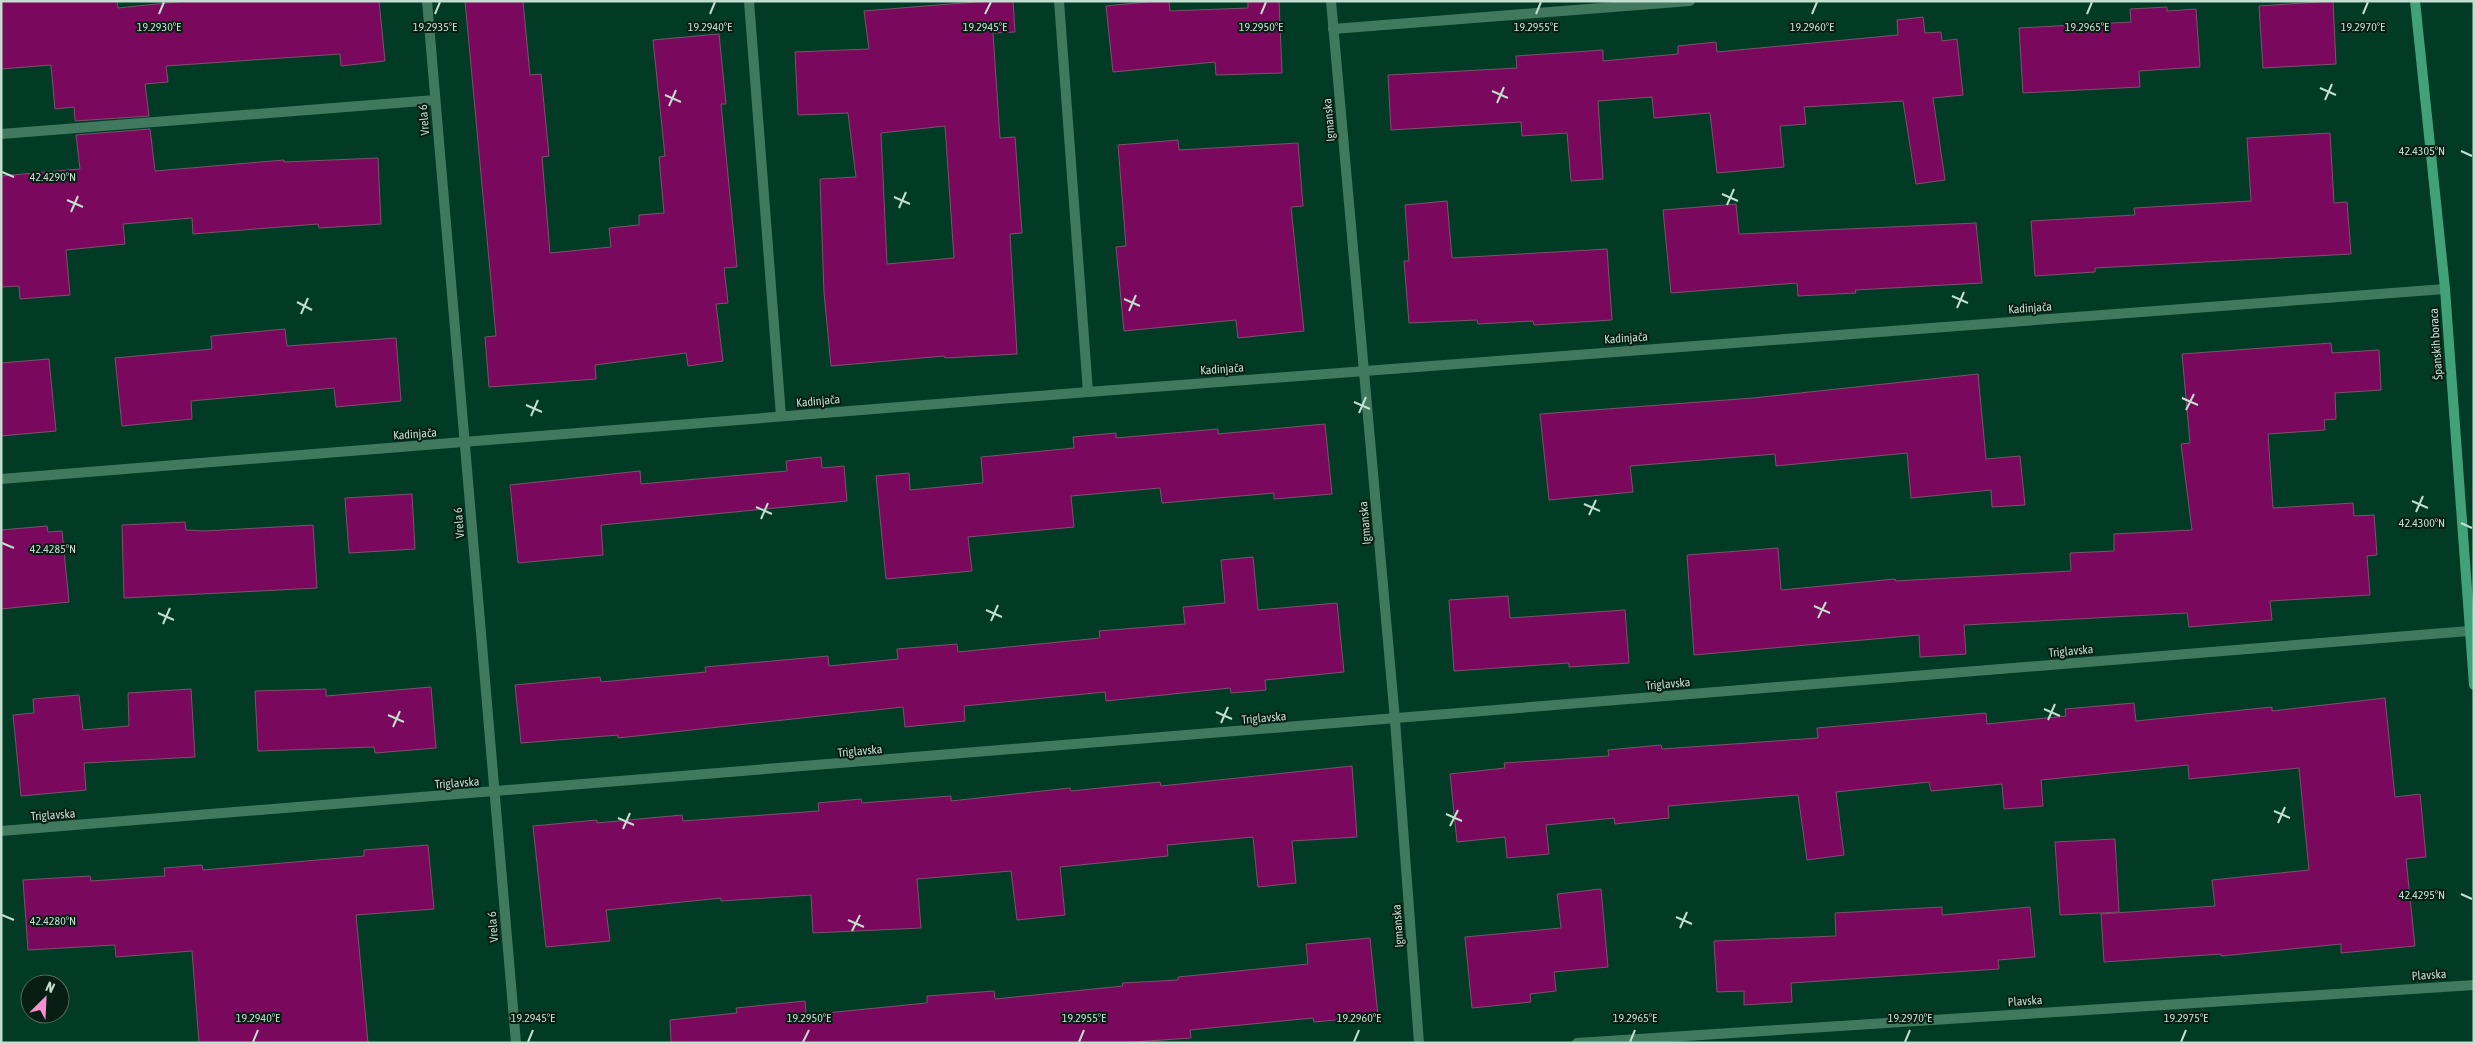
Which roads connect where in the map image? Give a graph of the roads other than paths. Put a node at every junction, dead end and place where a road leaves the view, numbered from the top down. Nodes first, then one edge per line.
1 (427, 1) edge
2 (749, 1) edge
3 (1059, 1) edge
4 (1331, 1) edge
5 (1690, 1) edge
6 (2415, 1) edge
7 (1333, 29) junction
8 (435, 100) junction
9 (1, 134) edge
10 (2445, 288) junction
11 (1364, 371) junction
12 (1088, 392) junction
13 (781, 416) junction
14 (464, 443) junction
15 (1, 479) edge
16 (2469, 631) junction
17 (2474, 685) edge
18 (1395, 720) junction
19 (494, 793) junction
20 (1, 831) edge
21 (2474, 985) edge
22 (516, 1043) edge
23 (1419, 1043) edge
24 (1577, 1043) edge

1 - 8 street, Vrela 6
2 - 13 street
3 - 12 street
4 - 7 street, Igmanska
5 - 7 street
6 - 10 main road, Španskih boraca
7 - 11 street, Igmanska
8 - 9 street
8 - 14 street, Vrela 6
10 - 11 street, Kadinjača
10 - 16 main road, Španskih boraca
11 - 12 street, Kadinjača
11 - 18 street, Igmanska
12 - 13 street, Kadinjača
13 - 14 street, Kadinjača
14 - 15 street, Kadinjača
14 - 19 street, Vrela 6
16 - 17 main road, Španskih boraca
16 - 18 street, Triglavska
18 - 19 street, Triglavska
18 - 23 street, Igmanska
19 - 20 street, Triglavska
19 - 22 street, Vrela 6
21 - 24 street, Plavska

